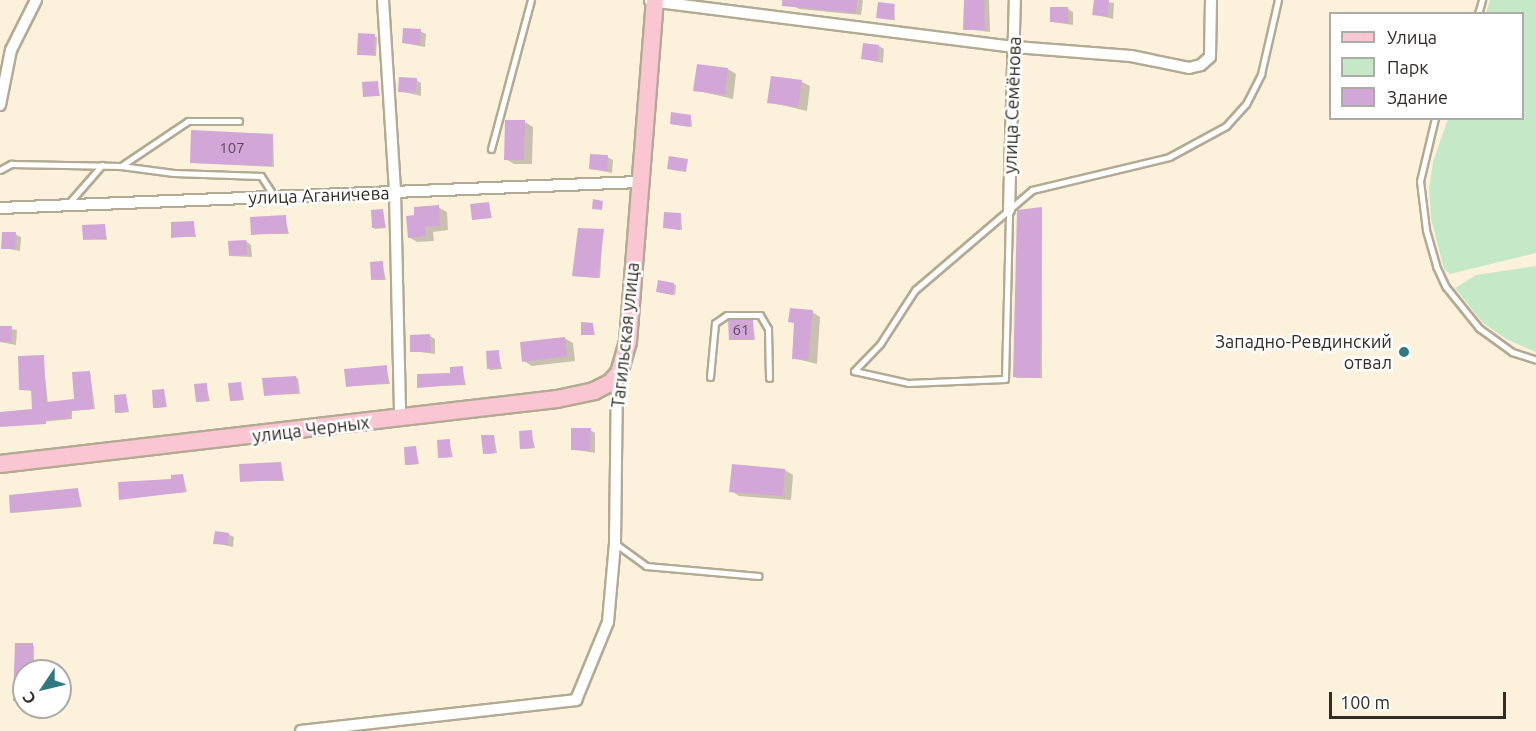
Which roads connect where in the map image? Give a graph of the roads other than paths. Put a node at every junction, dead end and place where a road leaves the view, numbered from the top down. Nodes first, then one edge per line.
1 (36, 0) edge
2 (382, 0) edge
3 (531, 0) edge
4 (652, 0) edge
5 (1015, 0) edge
6 (1211, 0) edge
7 (1278, 0) edge
8 (1015, 47) junction
9 (0, 105) edge
10 (1435, 120) edge
11 (239, 121) dead end
12 (491, 149) dead end
13 (102, 165) junction
14 (121, 166) junction
15 (0, 170) edge
16 (638, 182) junction
17 (395, 191) junction
18 (274, 196) junction
19 (67, 205) junction
20 (0, 208) edge
21 (1009, 210) junction
22 (1536, 360) edge
23 (710, 377) dead end
24 (617, 378) junction
25 (769, 378) dead end
26 (400, 419) junction
27 (0, 464) edge
28 (615, 543) junction
29 (759, 576) dead end
30 (301, 731) edge

1 - 9 street
2 - 17 street
3 - 12 lane
4 - 8 street
4 - 16 main road, Тагильская улица
5 - 8 street, улица Семёнова
6 - 8 street
7 - 21 lane
8 - 21 street, улица Семёнова
10 - 22 lane
11 - 14 lane
13 - 14 lane
13 - 15 lane
13 - 19 lane
14 - 18 lane
16 - 17 street, улица Аганичева
16 - 24 main road, Тагильская улица
17 - 18 street, улица Аганичева
17 - 26 street
18 - 19 street, улица Аганичева
19 - 20 street, улица Аганичева
21 - 21 lane
23 - 25 lane
24 - 26 main road, улица Черных
24 - 28 street, Тагильская улица
26 - 27 main road, улица Черных
28 - 29 lane
28 - 30 street, Тагильская улица

